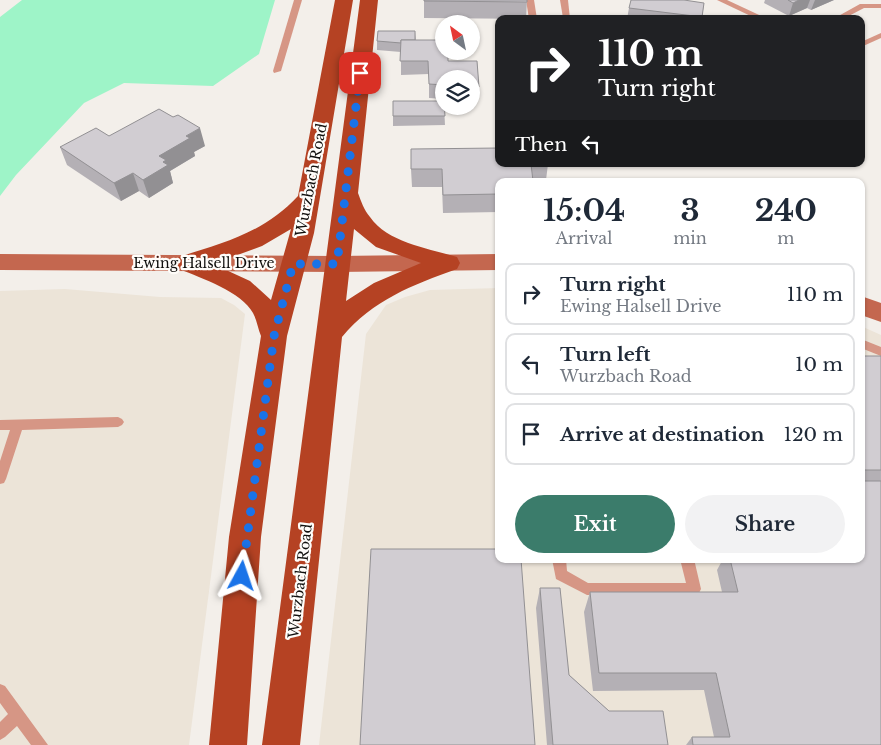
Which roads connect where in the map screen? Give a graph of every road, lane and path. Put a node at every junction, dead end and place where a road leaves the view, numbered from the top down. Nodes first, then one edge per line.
1 (298, 0) edge
2 (344, 0) edge
3 (369, 0) edge
4 (530, 0) edge
5 (564, 0) edge
6 (721, 0) edge
7 (881, 6) edge
8 (532, 15) edge
9 (566, 15) edge
10 (755, 15) edge
11 (845, 15) edge
12 (881, 35) edge
13 (865, 43) edge
14 (277, 71) dead end
15 (346, 192) junction
16 (308, 199) junction
17 (0, 262) edge
18 (495, 262) edge
19 (188, 263) junction
20 (448, 263) junction
21 (293, 264) junction
22 (337, 264) junction
23 (865, 306) edge
24 (881, 313) edge
25 (329, 335) junction
26 (274, 336) junction
27 (865, 345) edge
28 (881, 352) edge
29 (118, 422) dead end
30 (0, 425) edge
31 (18, 425) junction
32 (0, 479) edge
33 (560, 563) edge
34 (688, 563) edge
35 (0, 691) edge
36 (18, 715) junction
37 (0, 732) edge
38 (40, 745) edge
39 (228, 745) edge
40 (281, 745) edge

1 - 14 lane
2 - 16 main road, Wurzbach Road
3 - 15 main road, Wurzbach Road
4 - 8 lane
5 - 9 lane
6 - 10 lane
7 - 11 lane
12 - 13 lane
15 - 20 main road
15 - 22 main road, Wurzbach Road
16 - 19 main road
16 - 21 main road, Wurzbach Road
17 - 19 street, Ewing Halsell Drive
18 - 20 street, Ewing Halsell Drive
19 - 21 street, Ewing Halsell Drive
19 - 26 main road
20 - 22 street, Ewing Halsell Drive
20 - 25 main road
21 - 22 street, Ewing Halsell Drive
21 - 26 main road, Wurzbach Road
22 - 25 main road, Wurzbach Road
23 - 24 street
25 - 40 main road, Wurzbach Road
26 - 39 main road, Wurzbach Road
27 - 28 lane
29 - 31 lane
30 - 31 lane
31 - 32 lane
33 - 34 lane
35 - 36 lane
36 - 37 lane
36 - 38 lane

